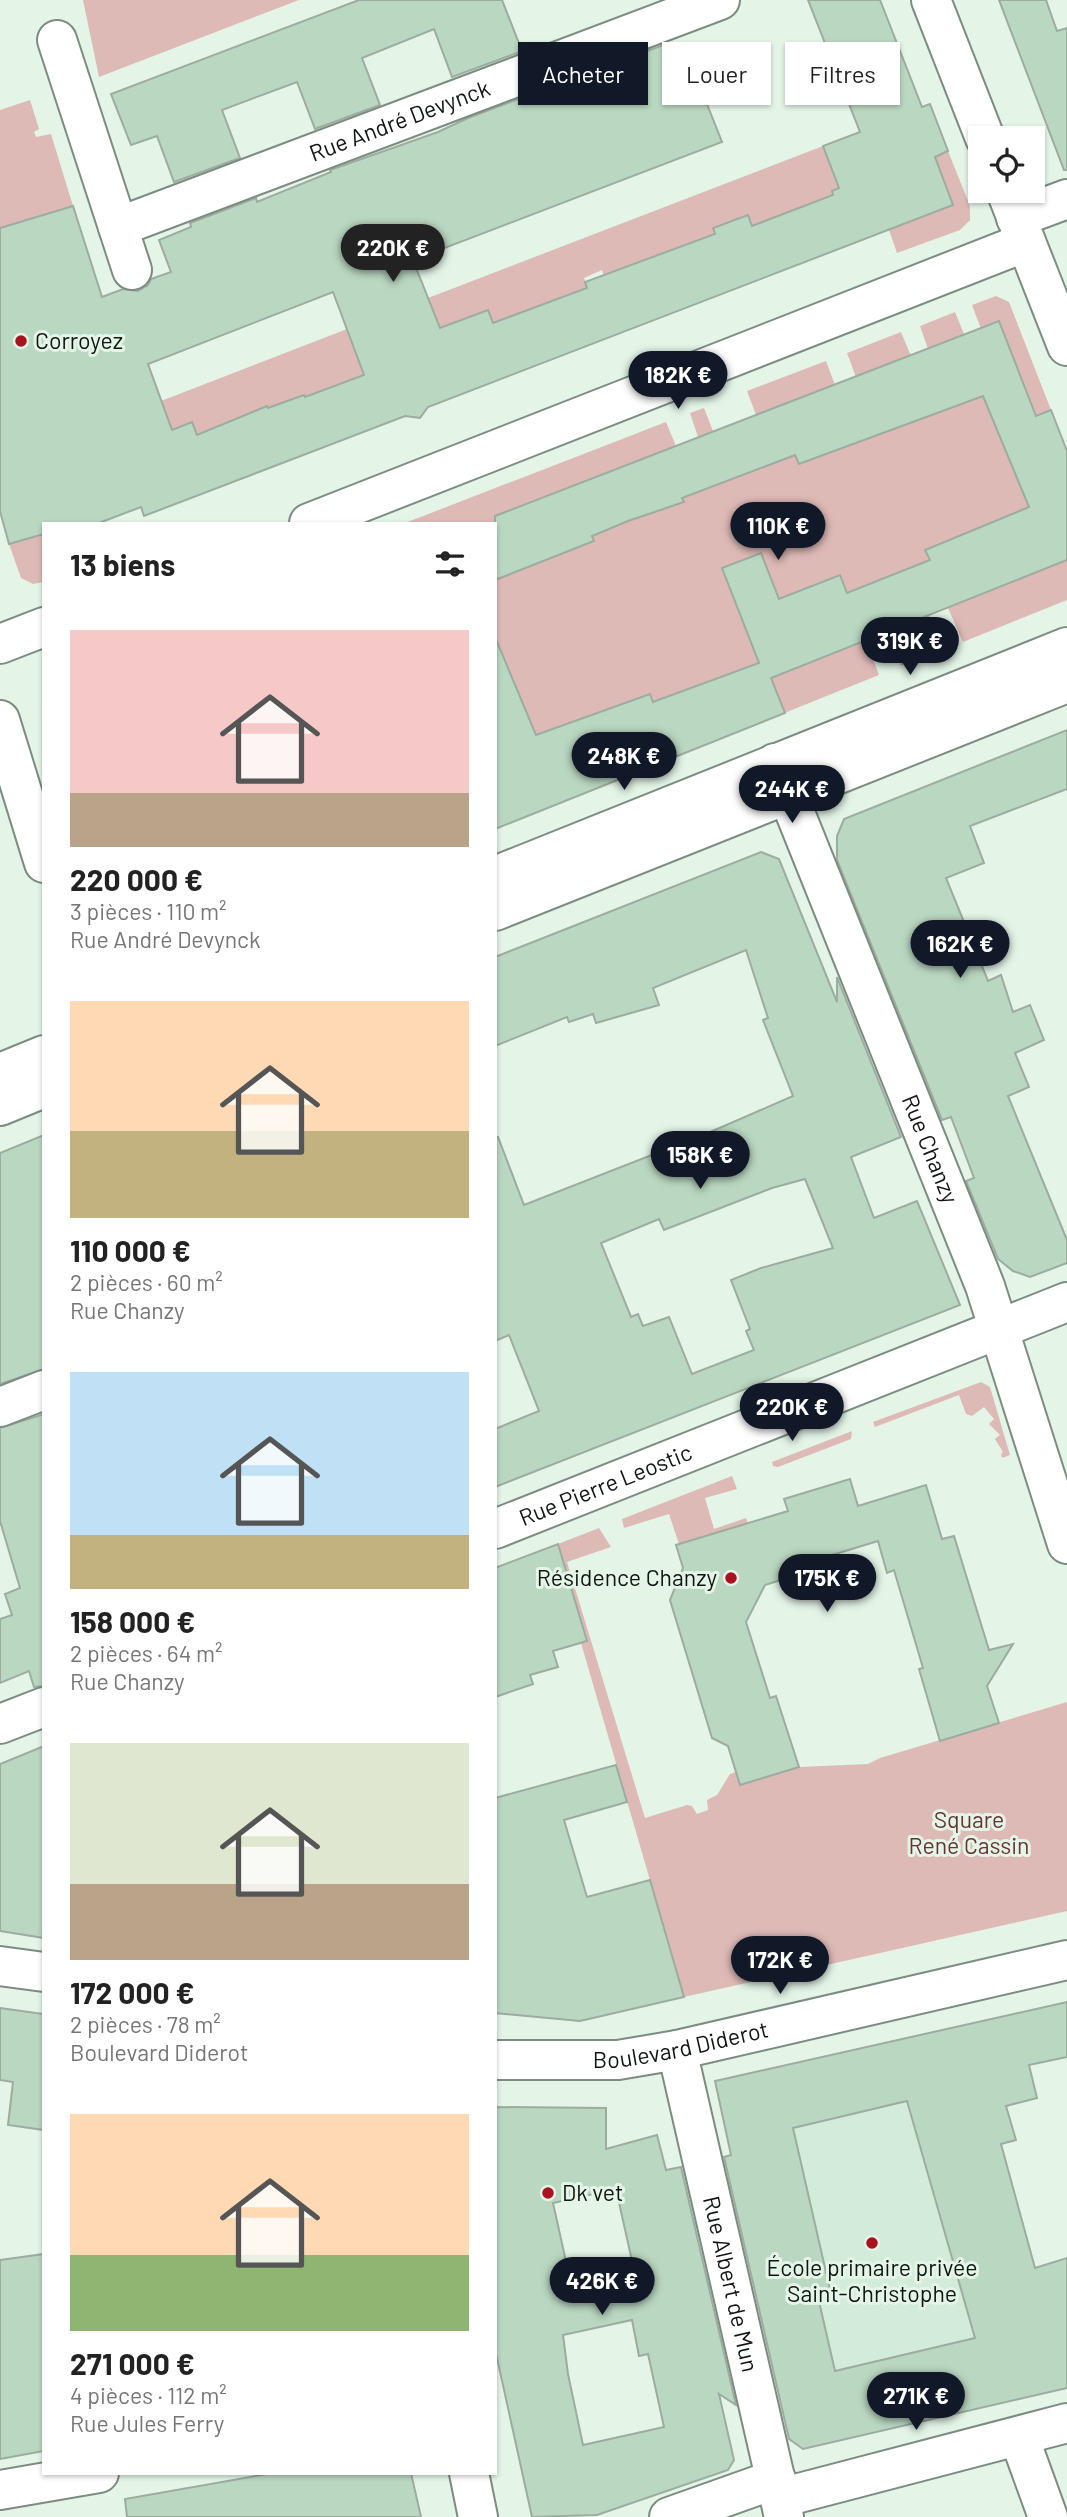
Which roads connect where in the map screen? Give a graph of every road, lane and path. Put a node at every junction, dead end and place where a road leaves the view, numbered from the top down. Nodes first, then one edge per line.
1 (720, 0) edge
2 (931, 0) edge
3 (57, 40) dead end
4 (980, 126) edge
5 (1067, 199) edge
6 (1016, 217) edge
7 (118, 227) junction
8 (132, 270) dead end
9 (1067, 346) edge
10 (311, 522) edge
11 (42, 628) edge
12 (0, 644) edge
13 (1067, 647) edge
14 (1067, 683) edge
15 (0, 720) edge
16 (781, 779) junction
17 (42, 856) edge
18 (497, 875) edge
19 (497, 910) edge
20 (42, 1056) edge
21 (0, 1073) edge
22 (42, 1089) edge
23 (0, 1106) edge
24 (1067, 1302) edge
25 (1000, 1329) junction
26 (42, 1391) edge
27 (0, 1407) edge
28 (497, 1528) edge
29 (1067, 1544) edge
30 (42, 1708) edge
31 (0, 1724) edge
32 (1067, 1960) edge
33 (0, 1965) edge
34 (42, 1972) edge
35 (677, 2050) junction
36 (497, 2060) edge
37 (1067, 2423) edge
38 (1018, 2437) junction
39 (87, 2475) edge
40 (469, 2475) edge
41 (0, 2490) edge
42 (780, 2498) edge
43 (478, 2517) edge
44 (669, 2517) edge
45 (1048, 2517) edge

1 - 7 street, Rue André Devynck
2 - 4 street
3 - 7 street
5 - 6 street
6 - 9 street
6 - 10 street
7 - 8 street
11 - 12 street
13 - 16 street
14 - 16 street
15 - 17 street
16 - 18 street
16 - 19 street
16 - 25 street, Rue Chanzy
20 - 21 street
22 - 23 street
24 - 25 street, Rue Pierre Leostic
25 - 28 street, Rue Pierre Leostic
25 - 29 street, Rue Chanzy
26 - 27 street
30 - 31 street
32 - 35 street, Boulevard Diderot
33 - 34 street
35 - 36 street, Boulevard Diderot
35 - 42 street, Rue Albert de Mun
37 - 38 street
38 - 42 street
38 - 45 street
39 - 41 street
40 - 43 street
42 - 44 street

